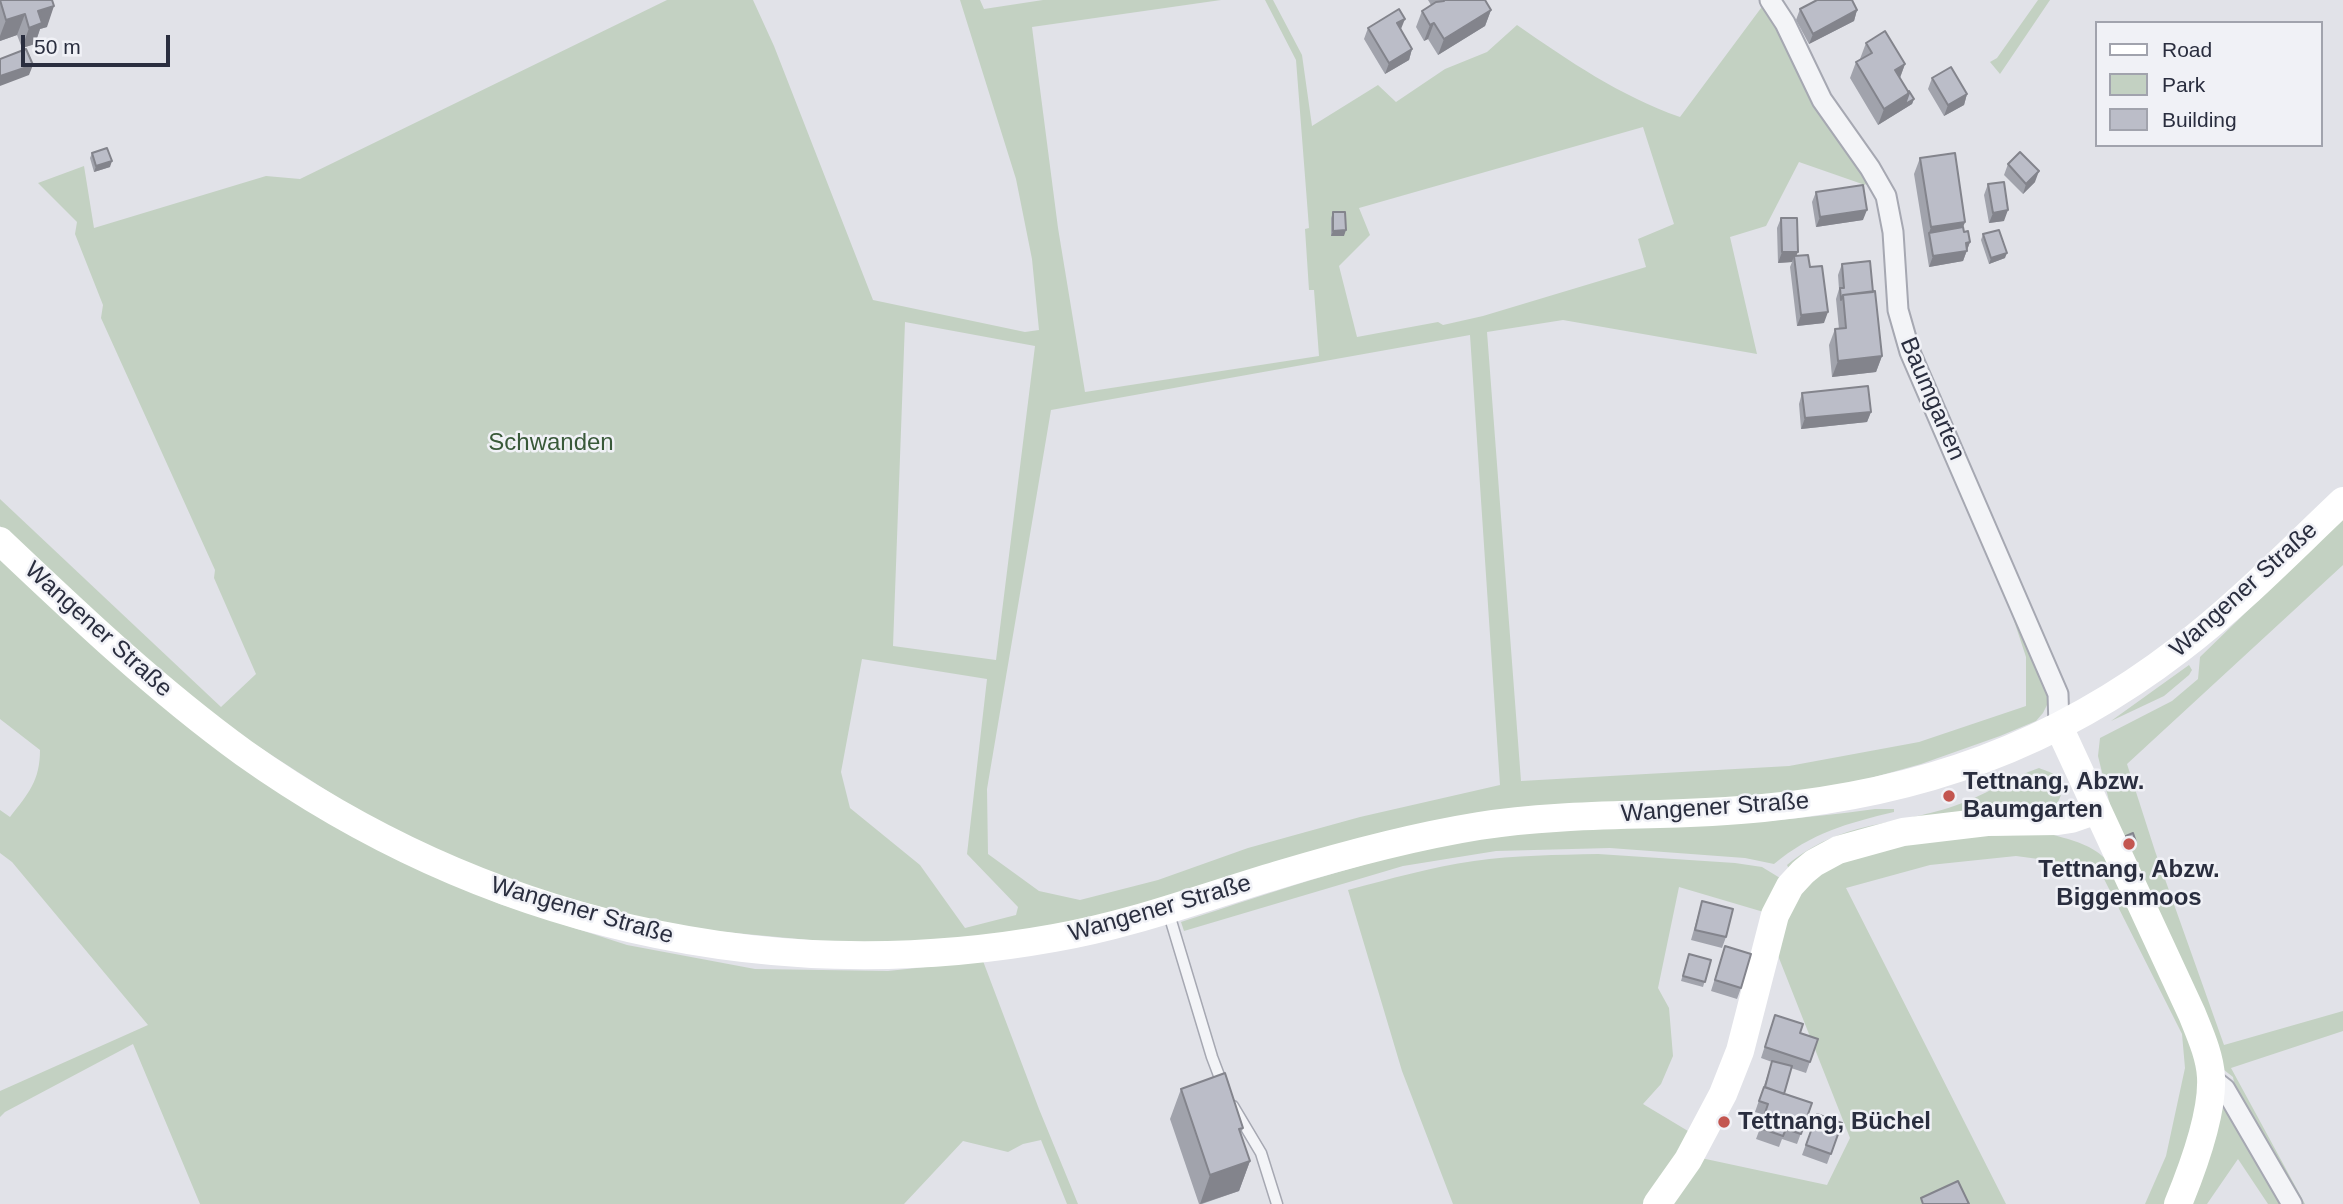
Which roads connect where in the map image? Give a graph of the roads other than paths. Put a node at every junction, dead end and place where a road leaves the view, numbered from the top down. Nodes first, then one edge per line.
1 (1770, 0) edge
2 (2343, 501) edge
3 (0, 541) edge
4 (2059, 727) junction
5 (2096, 810) junction
6 (1168, 910) junction
7 (2211, 1078) junction
8 (1277, 1204) edge
9 (1657, 1204) edge
10 (2178, 1204) edge
11 (2292, 1204) edge

1 - 4 street, Baumgarten
2 - 4 main road, Wangener Straße
3 - 6 main road, Wangener Straße
4 - 5 main road
4 - 6 main road, Wangener Straße
5 - 7 main road
5 - 9 main road
6 - 8 lane
7 - 10 main road
7 - 11 street

